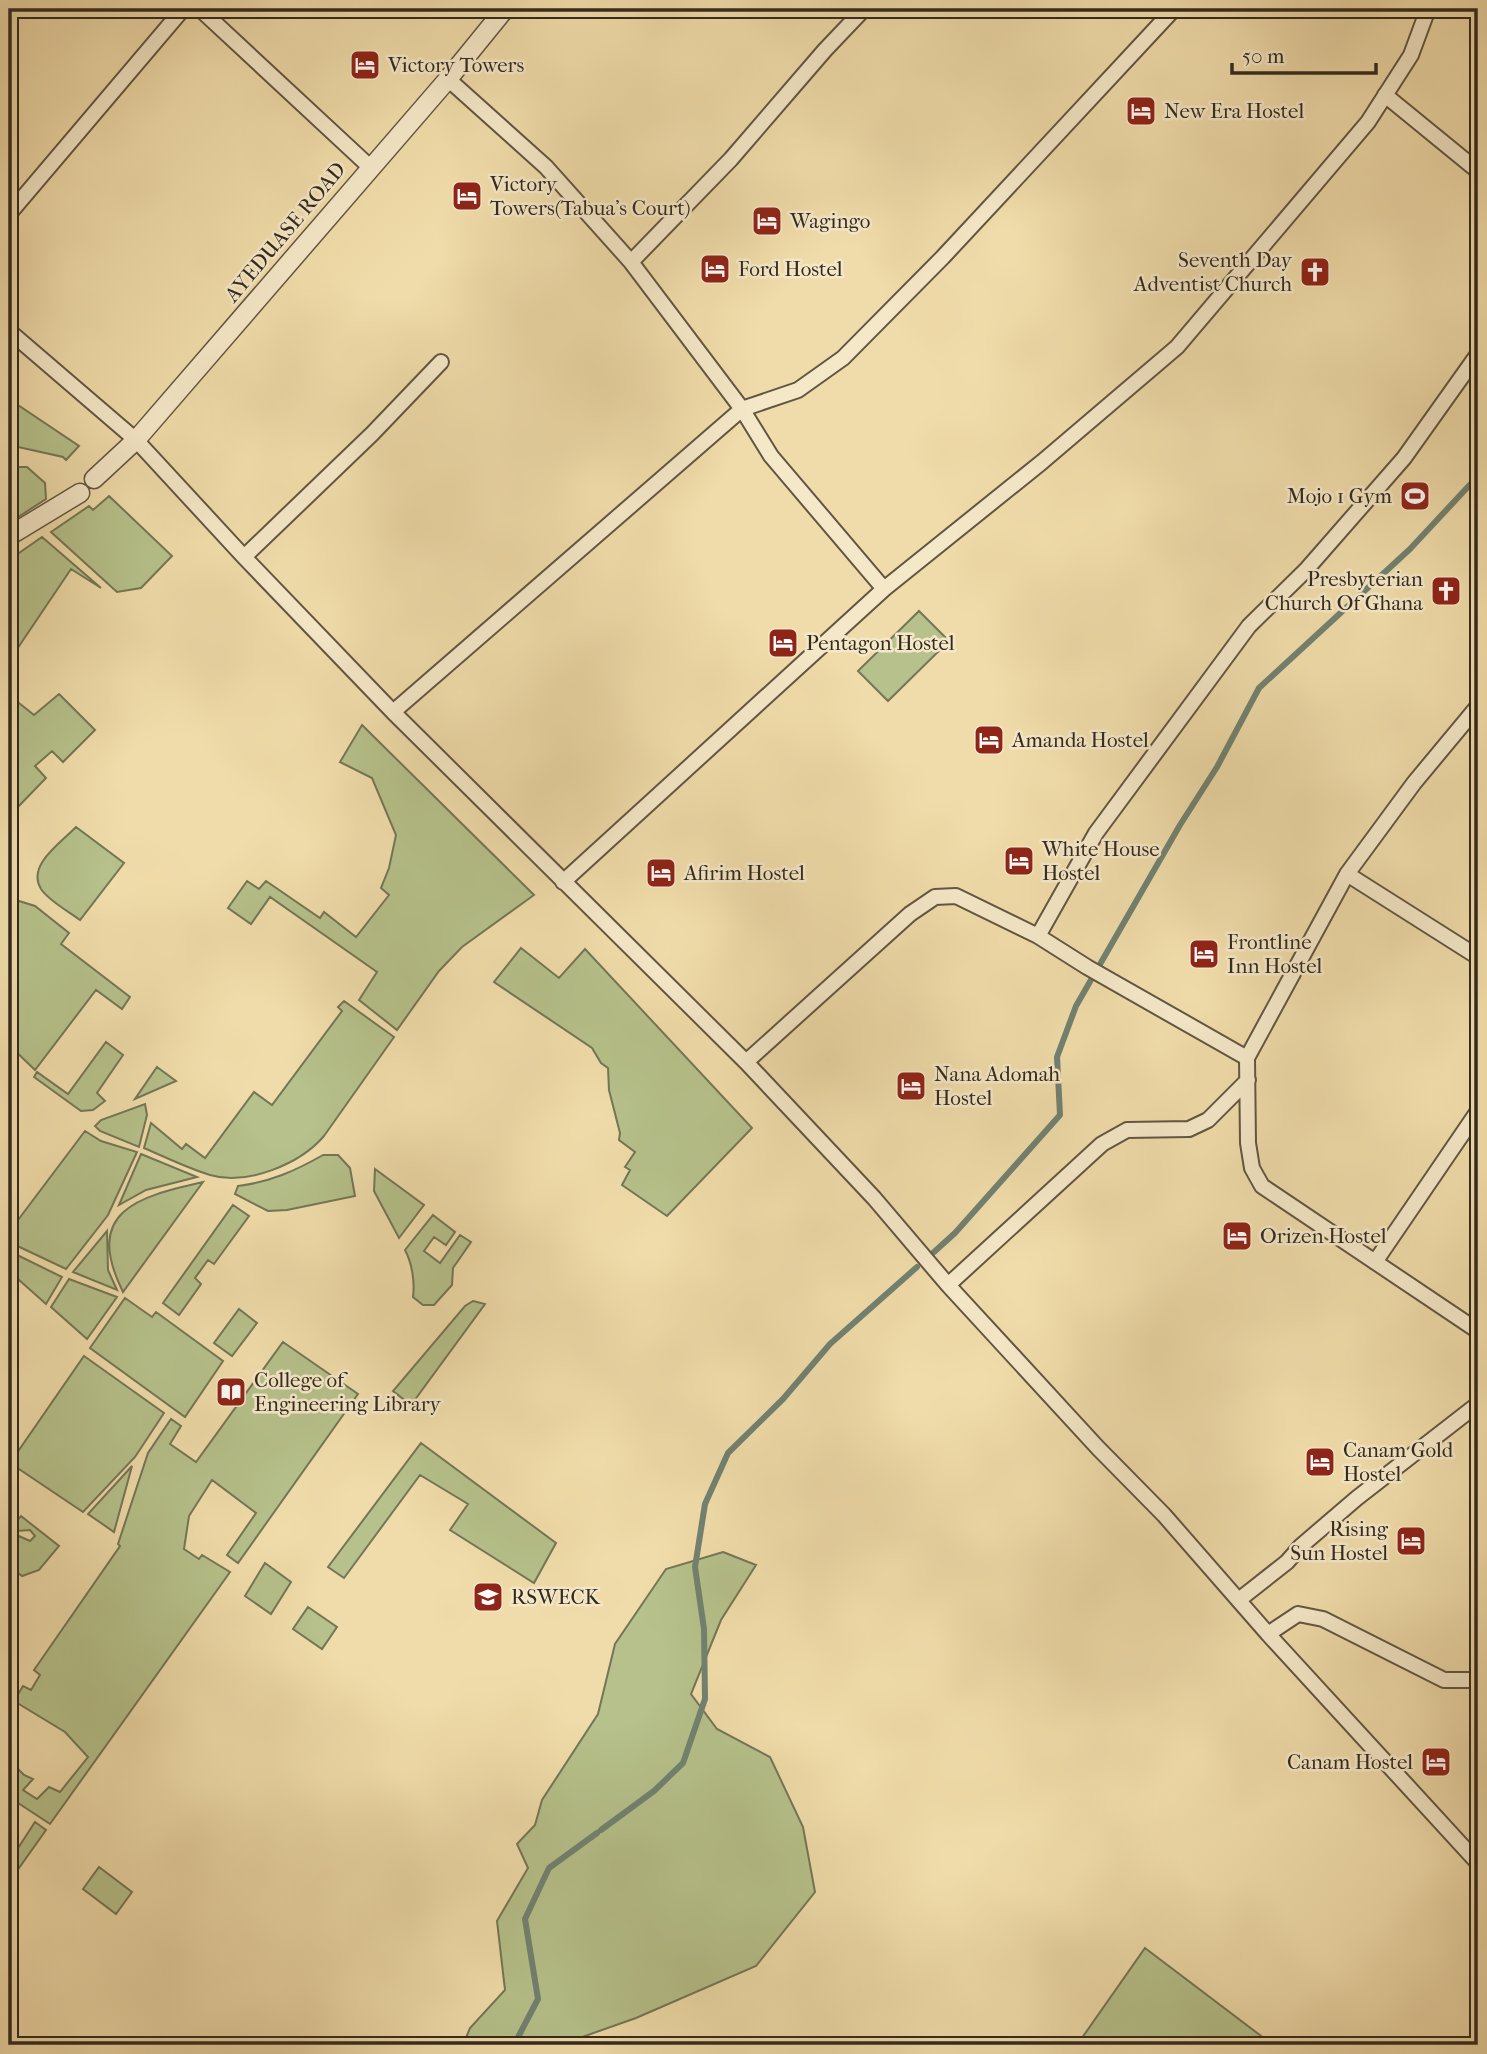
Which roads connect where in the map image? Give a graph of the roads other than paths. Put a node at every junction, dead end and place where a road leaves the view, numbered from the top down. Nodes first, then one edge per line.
1 (183, 9) edge
2 (200, 9) edge
3 (505, 9) edge
4 (864, 9) edge
5 (1174, 9) edge
6 (1428, 9) edge
7 (448, 79) junction
8 (1385, 95) junction
9 (370, 167) junction
10 (1478, 171) edge
11 (9, 214) edge
12 (631, 262) junction
13 (9, 331) edge
14 (1478, 354) edge
15 (442, 362) dead end
16 (742, 409) junction
17 (136, 440) junction
18 (94, 479) dead end
19 (80, 493) dead end
20 (9, 536) edge
21 (244, 557) junction
22 (884, 589) junction
23 (1478, 706) edge
24 (393, 712) junction
25 (1347, 874) junction
26 (563, 882) junction
27 (1038, 936) junction
28 (1478, 957) edge
29 (1247, 1058) junction
30 (746, 1062) junction
31 (1248, 1080) junction
32 (1478, 1111) edge
33 (1375, 1262) junction
34 (948, 1285) junction
35 (1478, 1331) edge
36 (1478, 1404) edge
37 (1240, 1599) junction
38 (1268, 1634) junction
39 (1478, 1680) edge
40 (1478, 1863) edge

1 - 11 street
2 - 9 street
3 - 7 street, AYEDUASE ROAD
4 - 12 street
5 - 16 street
6 - 8 street
7 - 9 street, AYEDUASE ROAD
7 - 12 street
8 - 10 street
8 - 22 street
9 - 17 street, AYEDUASE ROAD
12 - 16 street
13 - 17 street
14 - 27 street
15 - 21 street
16 - 22 street
16 - 24 street
17 - 18 street, AYEDUASE ROAD
17 - 21 street
19 - 20 street
21 - 24 street
22 - 26 street
23 - 25 street
24 - 26 street
25 - 28 street
25 - 29 street
26 - 30 street
27 - 29 street
27 - 30 street
29 - 31 street
30 - 34 street
31 - 33 street
31 - 34 street
32 - 33 street
33 - 35 street
34 - 37 street
36 - 37 street
37 - 38 street
38 - 39 street
38 - 40 street

